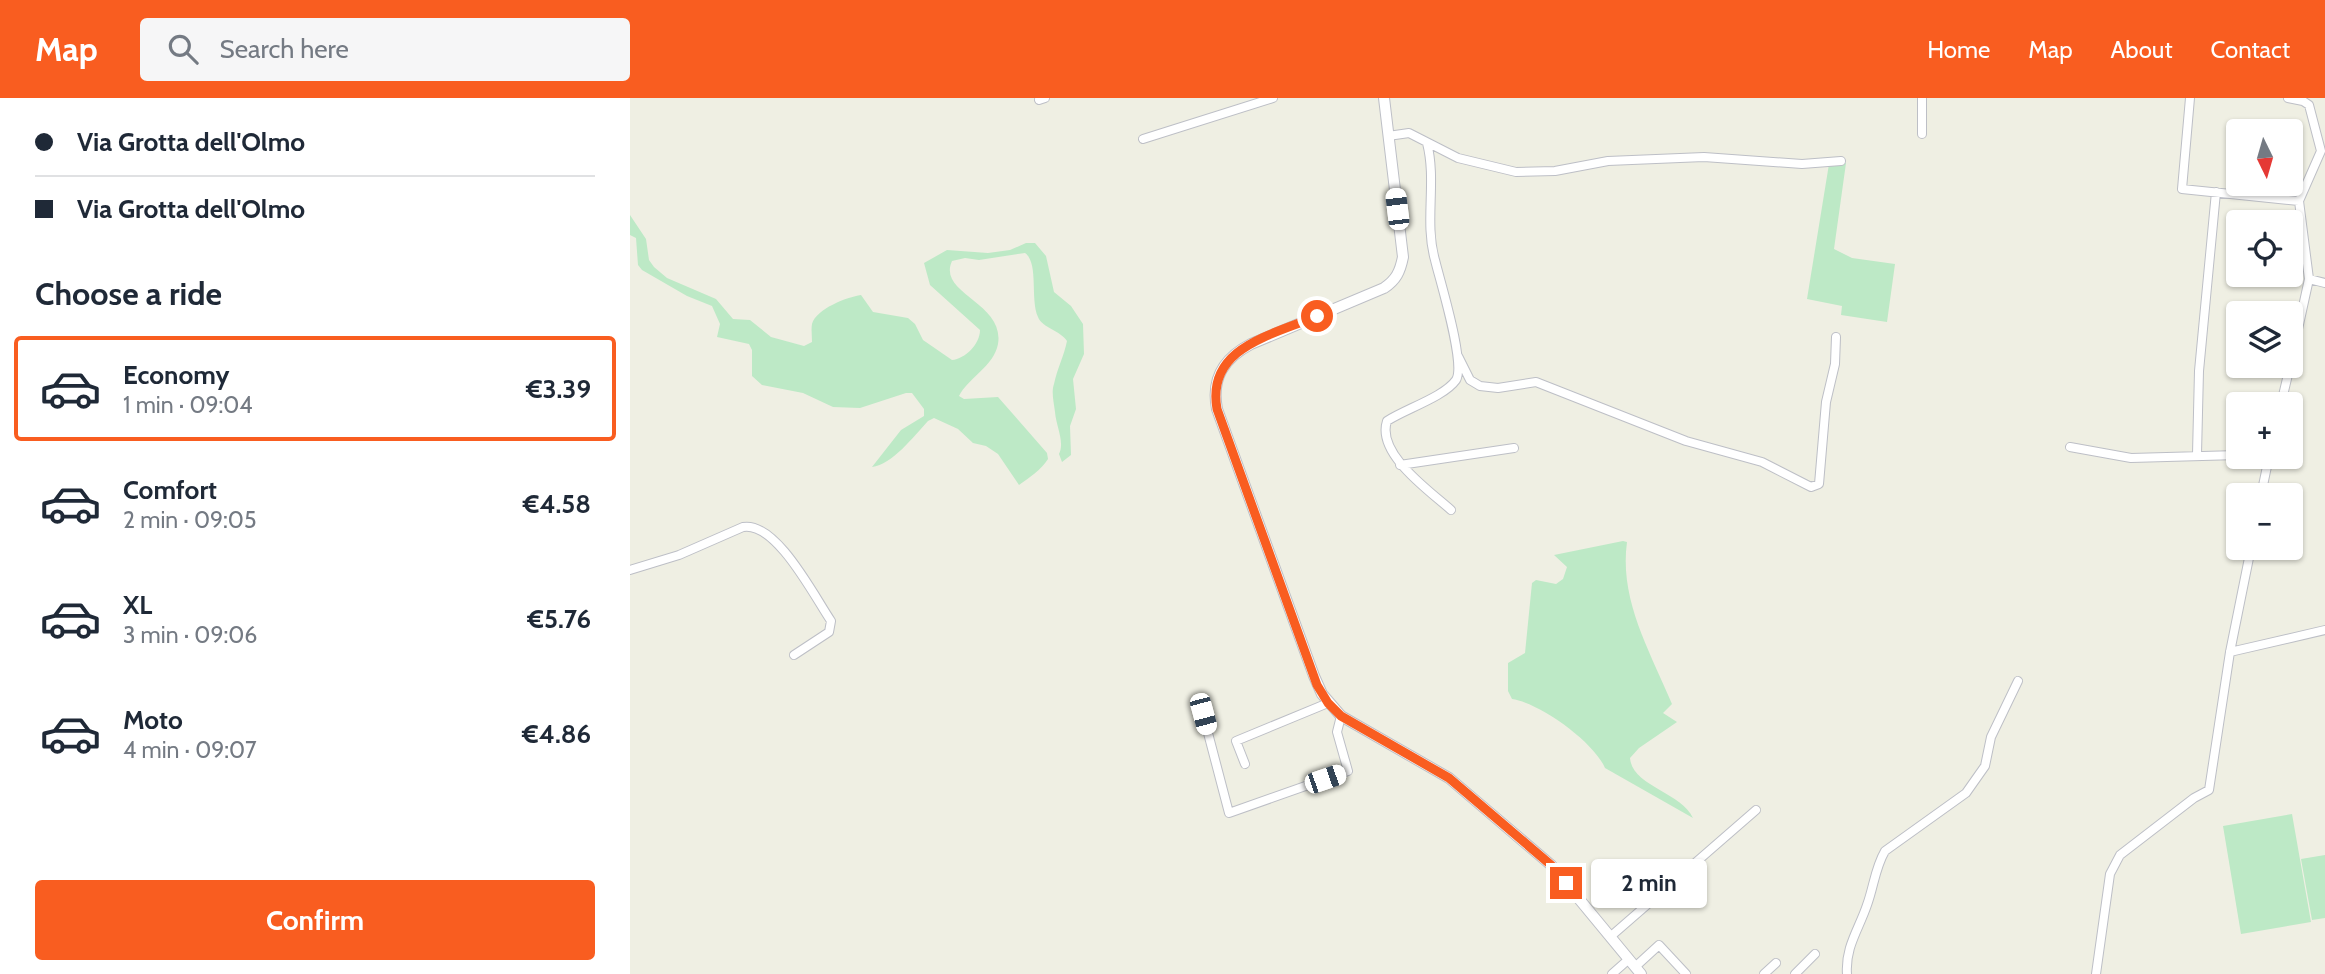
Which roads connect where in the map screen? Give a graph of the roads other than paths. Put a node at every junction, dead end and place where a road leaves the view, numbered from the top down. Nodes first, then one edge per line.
1 (1273, 98) edge
2 (1384, 98) edge
3 (1922, 98) edge
4 (2190, 98) edge
5 (2288, 98) edge
6 (1922, 134) dead end
7 (1388, 136) junction
8 (1143, 139) dead end
9 (1427, 143) junction
10 (2323, 150) edge
11 (1841, 161) dead end
12 (2216, 192) junction
13 (2299, 201) junction
14 (2309, 279) junction
15 (2325, 283) edge
16 (2303, 306) edge
17 (1836, 337) dead end
18 (1458, 356) junction
19 (2070, 447) dead end
20 (1514, 448) dead end
21 (2197, 454) junction
22 (2226, 455) edge
23 (1400, 465) junction
24 (1451, 510) dead end
25 (2249, 560) edge
26 (630, 570) edge
27 (2325, 630) edge
28 (2230, 652) junction
29 (794, 655) dead end
30 (2018, 681) dead end
31 (1328, 703) junction
32 (1203, 714) dead end
33 (1341, 716) junction
34 (1245, 764) dead end
35 (1756, 810) dead end
36 (1610, 937) junction
37 (1815, 954) dead end
38 (1776, 963) dead end
39 (1635, 967) edge
40 (1612, 974) edge
41 (1686, 974) edge
42 (1765, 974) edge
43 (1795, 974) edge
44 (1847, 974) edge
45 (2096, 974) edge

1 - 8 street
2 - 7 street
3 - 6 street
4 - 12 street
5 - 10 street
7 - 9 street
7 - 31 street
9 - 11 street
9 - 18 street
10 - 13 street
12 - 13 street
12 - 21 street
13 - 14 street
14 - 15 street
14 - 16 street
17 - 18 street
18 - 23 street
19 - 21 street
20 - 23 street
21 - 22 street
23 - 24 street
25 - 28 street
26 - 29 street
27 - 28 street
28 - 45 street
30 - 44 street
31 - 33 street
31 - 34 street
32 - 33 street
33 - 36 street
35 - 36 street
36 - 39 street
37 - 43 street
38 - 42 street
39 - 40 street
39 - 41 street

